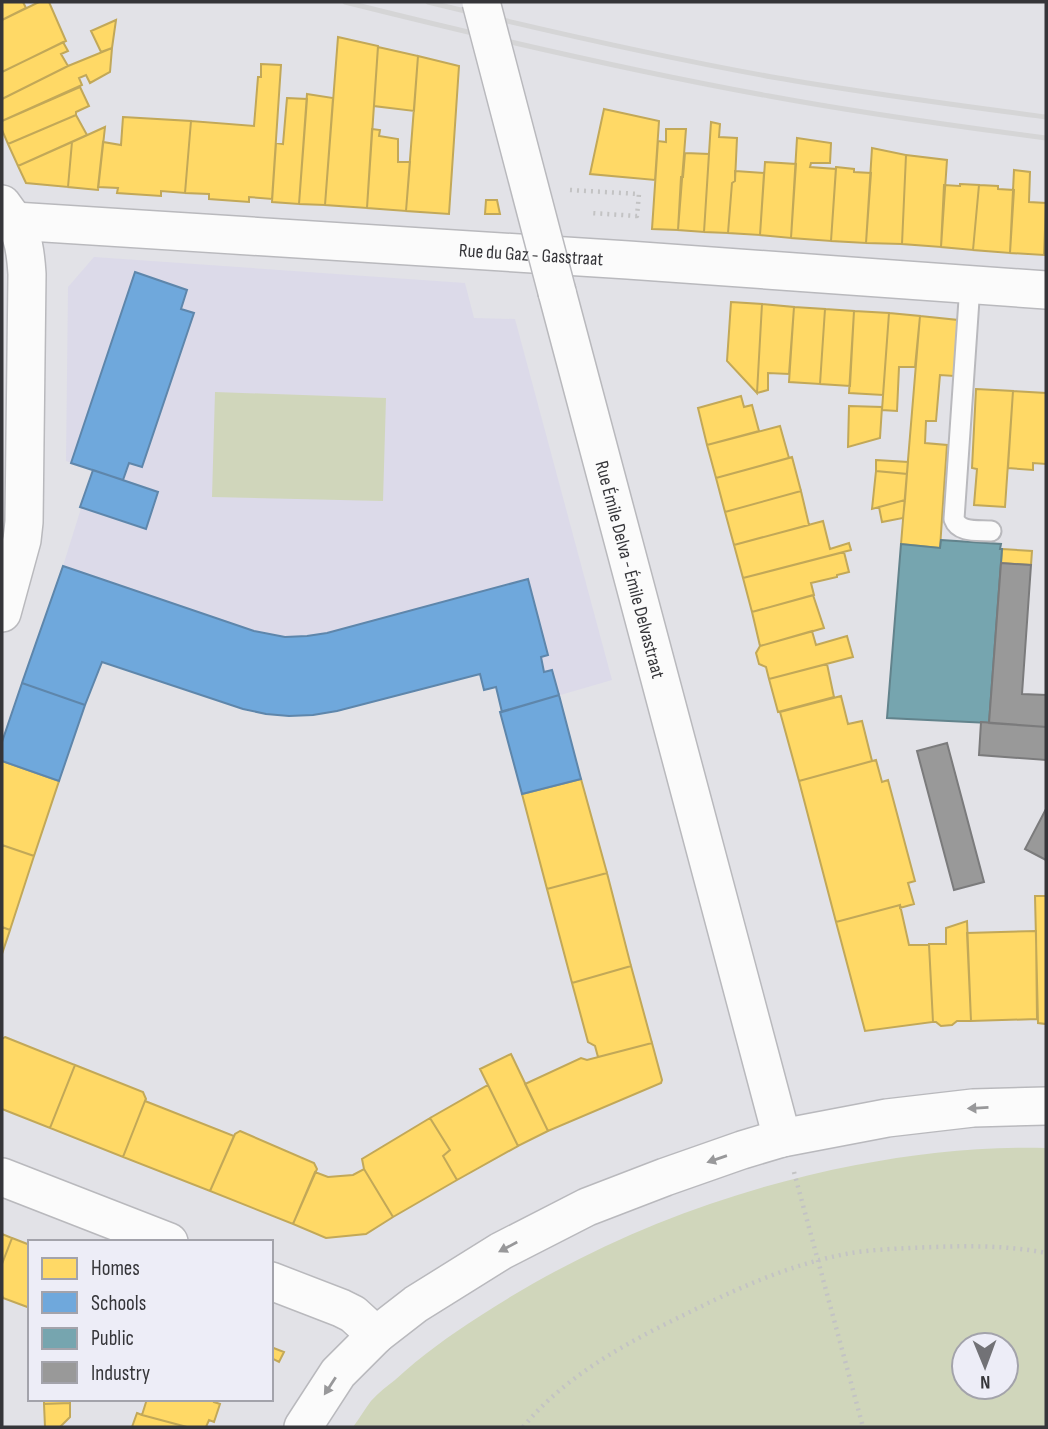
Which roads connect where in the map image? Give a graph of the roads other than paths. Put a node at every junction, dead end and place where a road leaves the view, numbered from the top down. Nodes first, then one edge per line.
1 (481, 2) edge
2 (6, 213) edge
3 (970, 285) junction
4 (1046, 290) edge
5 (991, 531) dead end
6 (12, 537) edge
7 (2, 613) edge
8 (1046, 1106) edge
9 (788, 1155) junction
10 (2, 1177) edge
11 (164, 1240) edge
12 (273, 1282) edge
13 (376, 1335) junction
14 (303, 1427) edge

1 - 9 street, Rue Émile Delva - Émile Delvastraat, bridge
2 - 3 street, Rue du Gaz - Gasstraat
2 - 6 street
3 - 4 street, Rue du Gaz - Gasstraat
3 - 5 lane
6 - 7 street
8 -> 9 street
9 -> 13 street
10 - 11 street
12 - 13 street
13 -> 14 street

